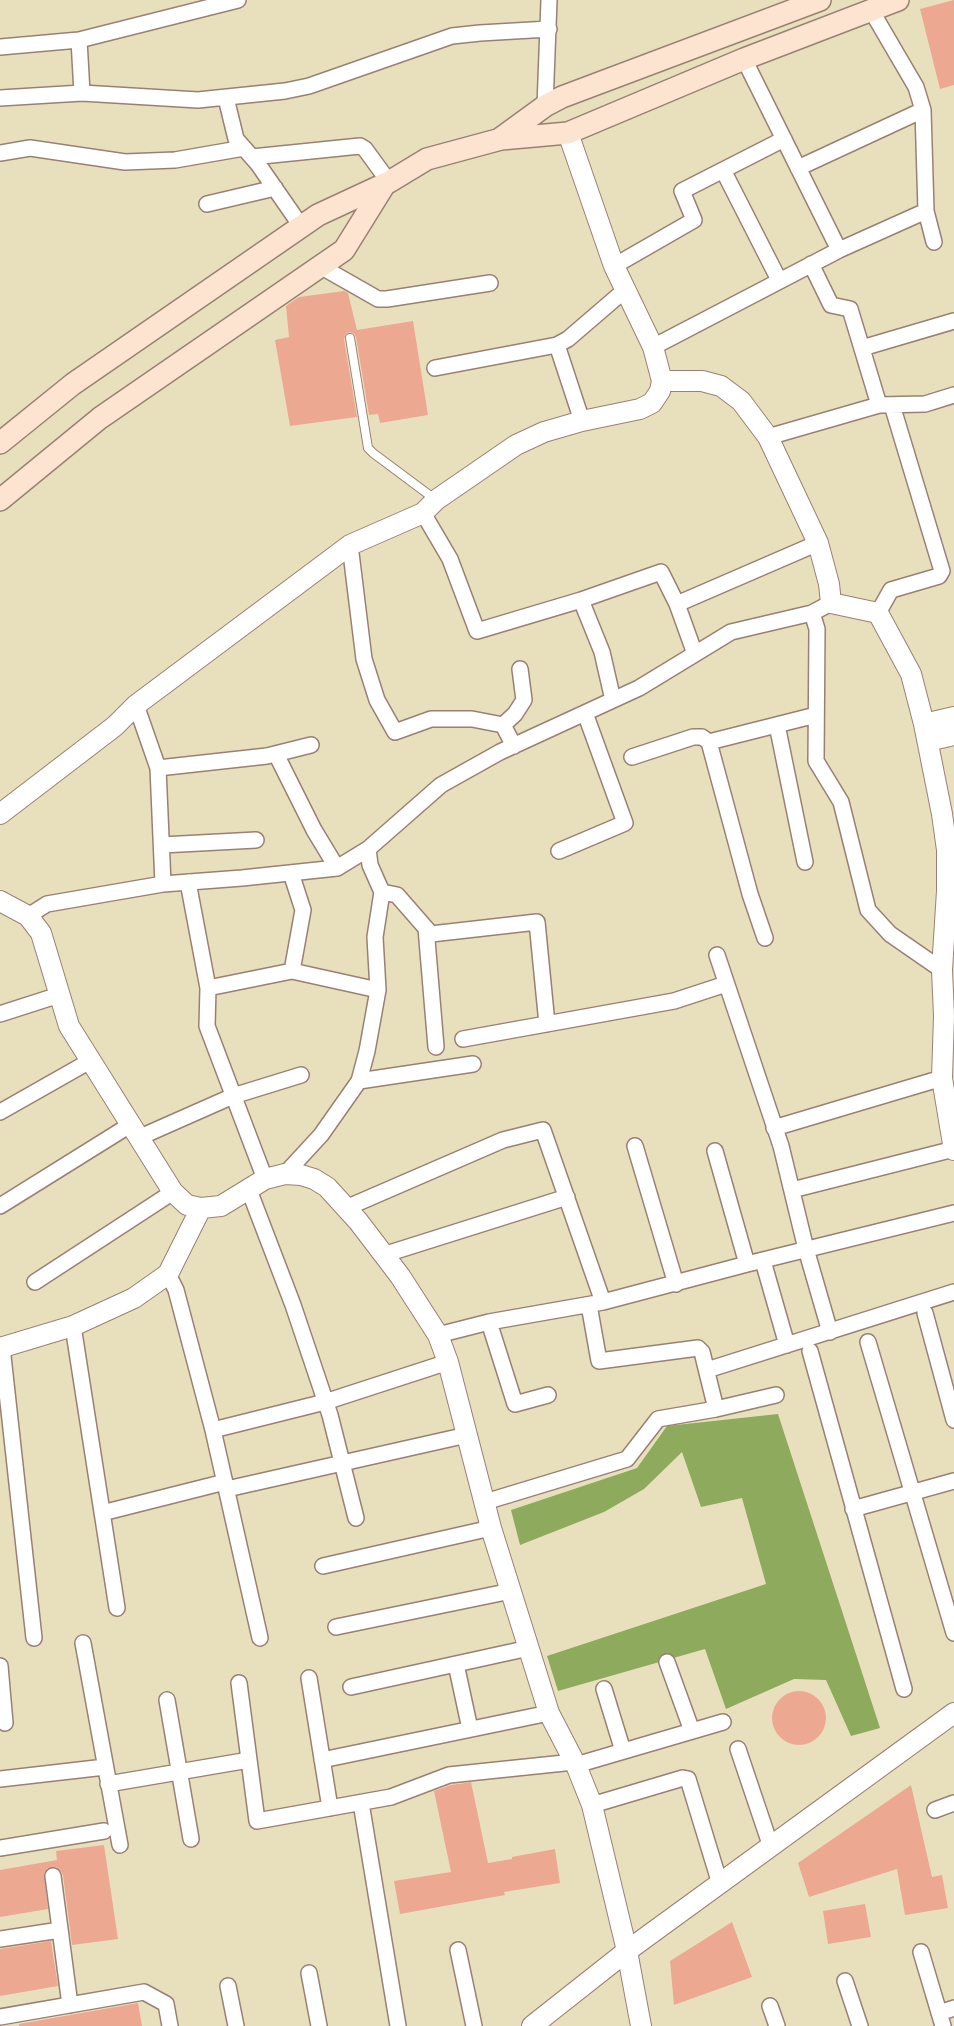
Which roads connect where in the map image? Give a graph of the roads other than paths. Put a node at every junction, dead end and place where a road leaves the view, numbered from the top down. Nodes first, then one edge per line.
1 (238, 0) edge
2 (549, 0) edge
3 (820, 0) edge
4 (898, 0) edge
5 (795, 5) edge
6 (869, 5) edge
7 (549, 29) junction
8 (79, 40) junction
9 (0, 47) edge
10 (744, 59) junction
11 (82, 93) junction
12 (0, 98) edge
13 (226, 98) junction
14 (545, 106) junction
15 (923, 110) junction
16 (568, 134) junction
17 (501, 139) junction
18 (784, 139) junction
19 (0, 153) edge
20 (248, 153) junction
21 (798, 168) junction
22 (723, 170) junction
23 (387, 183) junction
24 (275, 188) junction
25 (207, 204) dead end
26 (926, 211) junction
27 (301, 226) junction
28 (934, 242) dead end
29 (839, 250) junction
30 (811, 264) junction
31 (320, 266) junction
32 (614, 266) junction
33 (779, 280) junction
34 (490, 283) dead end
35 (625, 290) junction
36 (954, 321) edge
37 (350, 338) dead end
38 (557, 345) junction
39 (653, 347) junction
40 (862, 348) junction
41 (435, 368) dead end
42 (662, 381) junction
43 (954, 396) edge
44 (886, 405) junction
45 (582, 421) junction
46 (768, 437) junction
47 (0, 443) edge
48 (0, 500) edge
49 (429, 506) junction
50 (818, 543) junction
51 (350, 545) junction
52 (581, 600) junction
53 (831, 603) junction
54 (676, 604) junction
55 (812, 613) junction
56 (878, 613) junction
57 (695, 654) junction
58 (520, 669) dead end
59 (614, 699) junction
60 (136, 705) junction
61 (585, 713) junction
62 (816, 715) junction
63 (954, 717) edge
64 (503, 725) junction
65 (777, 725) junction
66 (926, 733) junction
67 (954, 735) edge
68 (709, 742) junction
69 (311, 745) dead end
70 (514, 746) junction
71 (276, 754) junction
72 (632, 757) dead end
73 (158, 768) junction
74 (0, 814) edge
75 (256, 840) dead end
76 (162, 845) junction
77 (368, 849) junction
78 (559, 851) dead end
79 (805, 862) dead end
80 (337, 868) junction
81 (291, 873) junction
82 (188, 882) junction
83 (163, 884) junction
84 (382, 892) junction
85 (0, 902) edge
86 (28, 916) junction
87 (426, 927) junction
88 (765, 938) dead end
89 (717, 955) dead end
90 (942, 970) junction
91 (292, 971) junction
92 (726, 984) junction
93 (208, 988) junction
94 (378, 990) junction
95 (59, 995) junction
96 (0, 1014) edge
97 (949, 1016) edge
98 (547, 1024) junction
99 (464, 1039) dead end
100 (436, 1047) dead end
101 (90, 1061) junction
102 (473, 1064) dead end
103 (301, 1075) dead end
104 (942, 1078) junction
105 (359, 1081) junction
106 (233, 1096) junction
107 (0, 1112) edge
108 (774, 1128) junction
109 (134, 1132) junction
110 (635, 1146) dead end
111 (954, 1150) edge
112 (716, 1151) dead end
113 (285, 1174) junction
114 (257, 1184) junction
115 (792, 1190) junction
116 (173, 1192) junction
117 (567, 1197) junction
118 (0, 1206) edge
119 (345, 1208) junction
120 (201, 1209) junction
121 (954, 1213) edge
122 (806, 1249) junction
123 (384, 1255) junction
124 (763, 1261) junction
125 (747, 1264) junction
126 (168, 1274) junction
127 (35, 1282) dead end
128 (676, 1284) junction
129 (954, 1292) edge
130 (596, 1304) junction
131 (925, 1313) dead end
132 (489, 1322) junction
133 (73, 1326) junction
134 (830, 1332) junction
135 (438, 1335) junction
136 (868, 1342) dead end
137 (787, 1345) junction
138 (1, 1347) edge
139 (810, 1351) dead end
140 (448, 1362) junction
141 (707, 1370) junction
142 (548, 1395) dead end
143 (776, 1395) dead end
144 (326, 1402) junction
145 (716, 1409) junction
146 (954, 1420) edge
147 (213, 1430) junction
148 (467, 1435) junction
149 (343, 1464) junction
150 (954, 1481) edge
151 (226, 1486) junction
152 (912, 1493) junction
153 (484, 1502) junction
154 (853, 1509) junction
155 (102, 1513) junction
156 (356, 1518) dead end
157 (491, 1528) junction
158 (323, 1566) dead end
159 (511, 1591) junction
160 (117, 1608) dead end
161 (336, 1627) dead end
162 (954, 1634) edge
163 (34, 1638) dead end
164 (260, 1638) dead end
165 (83, 1643) dead end
166 (529, 1648) junction
167 (667, 1662) dead end
168 (456, 1664) junction
169 (0, 1666) edge
170 (309, 1678) dead end
171 (239, 1683) dead end
172 (351, 1687) dead end
173 (604, 1689) dead end
174 (904, 1689) dead end
175 (167, 1700) dead end
176 (549, 1713) junction
177 (954, 1713) edge
178 (723, 1722) dead end
179 (5, 1723) dead end
180 (470, 1729) junction
181 (692, 1731) junction
182 (738, 1749) dead end
183 (623, 1751) junction
184 (249, 1760) junction
185 (322, 1760) junction
186 (575, 1763) junction
187 (105, 1767) junction
188 (179, 1772) junction
189 (0, 1779) edge
190 (108, 1784) junction
191 (361, 1803) junction
192 (954, 1803) edge
193 (591, 1805) junction
194 (330, 1808) junction
195 (935, 1810) dead end
196 (104, 1831) dead end
197 (191, 1839) dead end
198 (120, 1845) dead end
199 (771, 1847) junction
200 (0, 1848) edge
201 (53, 1876) dead end
202 (720, 1884) junction
203 (60, 1930) junction
204 (0, 1939) edge
205 (458, 1950) dead end
206 (627, 1951) junction
207 (921, 1952) dead end
208 (309, 1974) dead end
209 (845, 1981) dead end
210 (228, 1986) dead end
211 (70, 2005) junction
212 (770, 2006) dead end
213 (945, 2016) edge
214 (0, 2017) edge
215 (170, 2026) edge
216 (236, 2026) edge
217 (319, 2026) edge
218 (398, 2026) edge
219 (474, 2026) edge
220 (532, 2026) edge
221 (641, 2026) edge
222 (777, 2026) edge
223 (860, 2026) edge

1 - 8 street
2 - 7 street
3 - 5 main road
4 - 6 main road
5 - 14 main road
6 - 10 main road
6 - 15 street
7 - 13 street
7 - 14 street
8 - 9 street
8 - 11 street
10 - 16 main road
10 - 18 street
11 - 12 street
11 - 13 street
13 - 20 street
14 - 17 main road
15 - 21 street
15 - 26 street
16 - 17 main road
16 - 32 street
17 - 23 main road
18 - 21 street
18 - 22 street
19 - 20 street
20 - 23 street
20 - 24 street
21 - 29 street
22 - 32 street
22 - 33 street
23 - 27 main road
23 - 31 main road
24 - 25 street
24 - 27 street
26 - 28 street
26 - 29 street
27 - 47 main road
29 - 30 street
30 - 33 street
30 - 40 street
31 - 34 street
31 - 48 main road
32 - 35 street
33 - 39 street
35 - 38 street
35 - 39 street
36 - 40 street
37 - 49 lane
38 - 41 street
38 - 45 street
39 - 42 street
40 - 44 street
42 - 45 street
42 - 46 street
43 - 44 street
44 - 46 street
44 - 56 street
45 - 49 street
46 - 50 street
49 - 51 street
49 - 52 street
50 - 53 street
50 - 54 street
51 - 60 street
51 - 64 street
52 - 54 street
52 - 59 street
53 - 55 street
53 - 56 street
54 - 57 street
55 - 57 street
55 - 62 street
56 - 66 street
57 - 59 street
58 - 64 street
59 - 61 street
60 - 73 street
60 - 74 street
61 - 70 street
61 - 78 street
62 - 65 street
62 - 90 street
63 - 66 street
64 - 70 street
65 - 68 street
65 - 79 street
66 - 67 street
66 - 90 street
68 - 72 street
68 - 88 street
69 - 71 street
70 - 77 street
71 - 73 street
71 - 80 street
73 - 76 street
75 - 76 street
76 - 83 street
77 - 80 street
77 - 84 street
80 - 81 street
81 - 82 street
81 - 91 street
82 - 83 street
82 - 93 street
83 - 86 street
84 - 87 street
84 - 94 street
85 - 86 street
86 - 95 street
87 - 98 street
87 - 100 street
89 - 92 street
90 - 97 street
91 - 93 street
91 - 94 street
92 - 98 street
92 - 108 street
93 - 106 street
94 - 105 street
95 - 96 street
95 - 101 street
97 - 104 street
98 - 99 street
101 - 107 street
101 - 109 street
102 - 105 street
103 - 106 street
104 - 108 street
104 - 111 street
105 - 113 street
106 - 109 street
106 - 114 street
108 - 115 street
109 - 116 street
109 - 118 street
110 - 128 street
111 - 115 street
112 - 125 street
113 - 114 street
113 - 119 street
114 - 120 street
114 - 144 street
115 - 122 street
116 - 120 street
116 - 127 street
117 - 119 street
117 - 123 street
117 - 130 street
119 - 123 street
120 - 126 street
121 - 122 street
122 - 124 street
122 - 134 street
123 - 135 street
124 - 125 street
124 - 137 street
125 - 128 street
126 - 133 street
126 - 147 street
128 - 130 street
129 - 134 street
130 - 132 street
130 - 141 street
131 - 146 street
132 - 135 street
132 - 142 street
133 - 138 street
133 - 155 street
134 - 137 street
135 - 140 street
136 - 152 street
137 - 141 street
138 - 163 street
139 - 154 street
140 - 144 street
140 - 148 street
141 - 145 street
143 - 145 street
144 - 147 street
144 - 149 street
145 - 153 street
147 - 151 street
148 - 149 street
148 - 153 street
149 - 151 street
149 - 156 street
150 - 152 street
151 - 155 street
151 - 164 street
152 - 154 street
152 - 162 street
153 - 157 street
154 - 174 street
155 - 160 street
157 - 158 street
157 - 159 street
159 - 161 street
159 - 166 street
165 - 187 street
166 - 168 street
166 - 176 street
167 - 181 street
168 - 172 street
168 - 180 street
169 - 179 street
170 - 185 street
171 - 184 street
173 - 183 street
175 - 188 street
176 - 180 street
176 - 186 street
177 - 199 street
178 - 181 street
180 - 185 street
181 - 183 street
182 - 199 street
183 - 186 street
184 - 188 street
184 - 194 street
185 - 194 street
186 - 191 street
186 - 193 street
187 - 189 street
187 - 190 street
188 - 190 street
188 - 197 street
190 - 198 street
191 - 194 street
191 - 218 street
192 - 195 street
193 - 202 street
193 - 206 street
196 - 200 street
199 - 202 street
201 - 203 street
202 - 206 street
203 - 204 street
203 - 211 street
205 - 219 street
206 - 220 street
206 - 221 street
207 - 213 street
208 - 217 street
209 - 223 street
210 - 216 street
211 - 214 street
211 - 215 street
212 - 222 street

